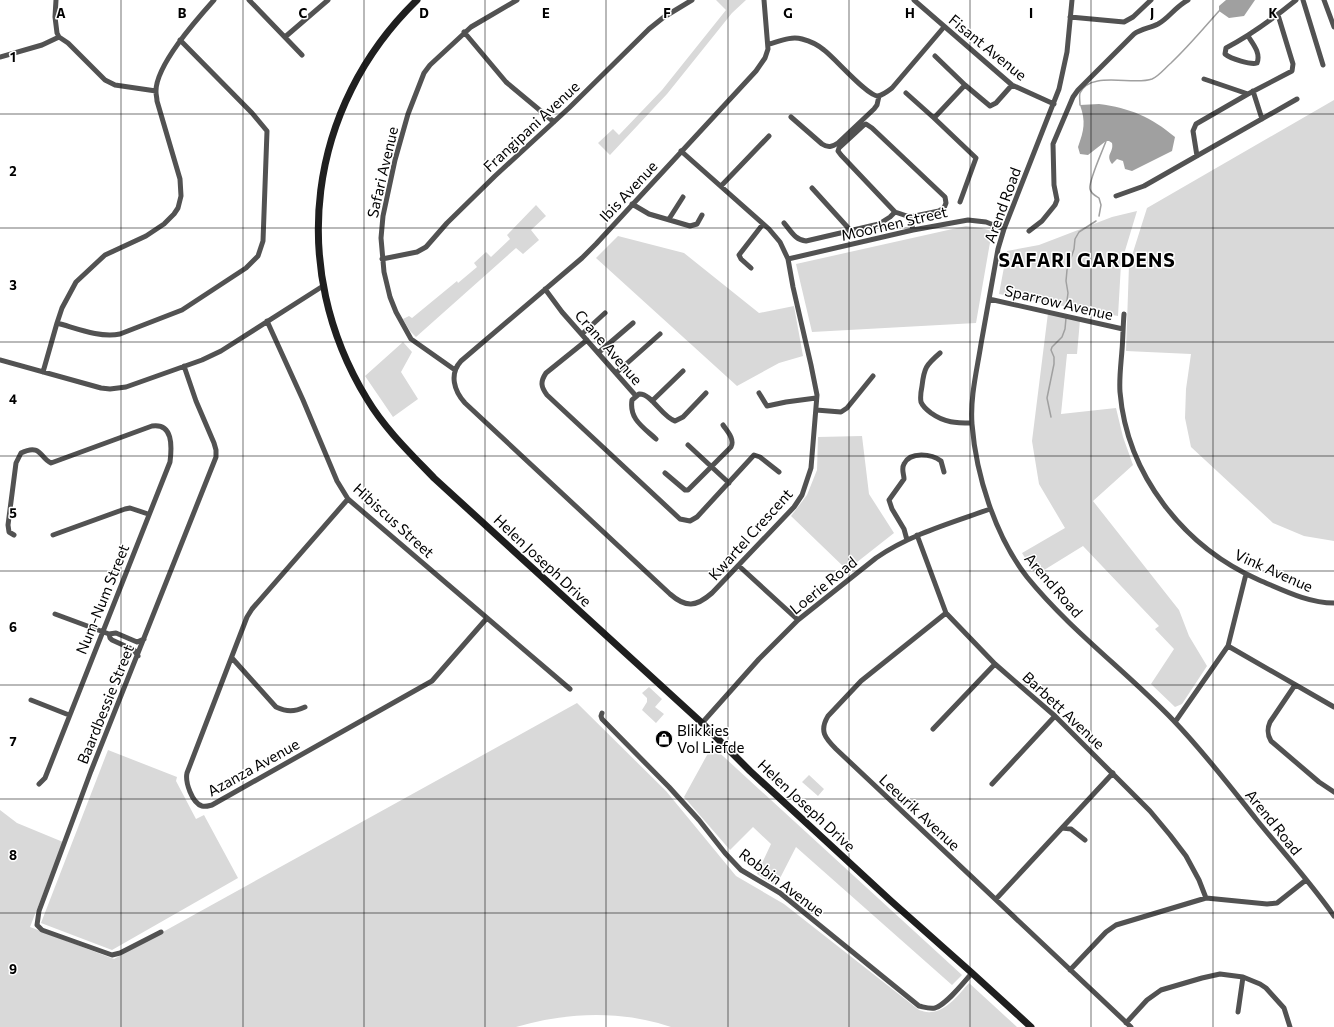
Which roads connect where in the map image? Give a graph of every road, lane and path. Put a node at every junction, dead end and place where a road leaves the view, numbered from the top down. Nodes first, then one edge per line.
1 (56, 0) edge
2 (214, 0) edge
3 (249, 0) edge
4 (328, 0) edge
5 (417, 0) edge
6 (517, 0) edge
7 (692, 0) edge
8 (764, 0) edge
9 (1072, 0) edge
10 (1151, 0) edge
11 (1188, 0) edge
12 (1296, 0) edge
13 (1303, 0) edge
14 (1324, 0) edge
15 (916, 1) edge
16 (1278, 15) junction
17 (1070, 17) junction
18 (944, 27) junction
19 (1334, 28) edge
20 (464, 32) junction
21 (1248, 36) junction
22 (59, 37) junction
23 (285, 37) junction
24 (180, 40) junction
25 (769, 44) junction
26 (302, 55) dead end
27 (935, 56) dead end
28 (0, 57) edge
29 (1323, 65) dead end
30 (1204, 79) dead end
31 (965, 85) junction
32 (1012, 85) junction
33 (156, 91) junction
34 (1253, 91) junction
35 (906, 92) dead end
36 (1248, 94) junction
37 (879, 96) junction
38 (1297, 99) dead end
39 (1054, 104) junction
40 (791, 117) dead end
41 (934, 118) junction
42 (1262, 119) junction
43 (554, 122) junction
44 (769, 136) dead end
45 (681, 151) junction
46 (1197, 156) junction
47 (721, 186) junction
48 (812, 188) dead end
49 (1116, 196) dead end
50 (683, 197) dead end
51 (960, 202) dead end
52 (632, 204) junction
53 (895, 212) junction
54 (702, 215) dead end
55 (910, 217) junction
56 (669, 219) junction
57 (784, 223) dead end
58 (763, 224) junction
59 (1004, 229) junction
60 (913, 230) junction
61 (852, 231) junction
62 (1029, 231) dead end
63 (382, 259) junction
64 (788, 259) junction
65 (752, 268) dead end
66 (323, 286) junction
67 (545, 289) junction
68 (989, 299) junction
69 (605, 313) dead end
70 (1124, 314) dead end
71 (267, 321) junction
72 (57, 323) junction
73 (633, 323) dead end
74 (1123, 329) junction
75 (582, 334) junction
76 (660, 334) dead end
77 (587, 340) junction
78 (598, 352) junction
79 (940, 353) dead end
80 (0, 360) edge
81 (184, 366) junction
82 (455, 370) junction
83 (683, 371) dead end
84 (43, 372) junction
85 (616, 373) junction
86 (873, 376) dead end
87 (759, 393) dead end
88 (706, 394) dead end
89 (636, 396) junction
90 (816, 398) junction
91 (652, 401) junction
92 (816, 410) junction
93 (972, 423) junction
94 (723, 425) dead end
95 (656, 439) dead end
96 (688, 445) dead end
97 (712, 467) junction
98 (779, 472) dead end
99 (944, 472) dead end
100 (665, 473) dead end
101 (729, 482) junction
102 (348, 498) junction
103 (990, 509) junction
104 (148, 514) junction
105 (14, 535) dead end
106 (54, 535) dead end
107 (917, 535) junction
108 (907, 540) junction
109 (739, 566) junction
110 (1246, 574) junction
111 (1334, 603) edge
112 (946, 613) junction
113 (55, 614) dead end
114 (487, 618) junction
115 (798, 620) junction
116 (102, 632) junction
117 (109, 634) junction
118 (144, 640) junction
119 (1228, 646) junction
120 (138, 656) junction
121 (232, 658) junction
122 (995, 664) junction
123 (1295, 685) junction
124 (570, 689) dead end
125 (31, 700) dead end
126 (305, 707) dead end
127 (1334, 707) edge
128 (602, 713) dead end
129 (69, 715) junction
130 (1055, 716) junction
131 (1175, 722) junction
132 (702, 723) junction
133 (933, 729) dead end
134 (1113, 773) junction
135 (39, 784) dead end
136 (992, 784) dead end
137 (1334, 792) edge
138 (1062, 828) junction
139 (1085, 840) dead end
140 (1306, 880) junction
141 (1206, 898) junction
142 (996, 899) junction
143 (1334, 916) edge
144 (161, 932) dead end
145 (1070, 970) junction
146 (972, 973) junction
147 (1243, 977) junction
148 (1238, 1012) dead end
149 (1126, 1022) junction
150 (1031, 1027) edge
151 (1131, 1027) edge
152 (1290, 1027) edge

1 - 22 street
2 - 24 street
3 - 23 street
4 - 23 street
5 - 66 street, Helen Joseph Drive
6 - 20 street, Safari Avenue
7 - 43 street, Frangipani Avenue
8 - 25 street, Ibis Avenue
9 - 17 street, Arend Road
10 - 17 street
11 - 62 street
12 - 16 street
13 - 29 street
14 - 19 street
15 - 18 street, Fisant Avenue
16 - 21 street
16 - 34 street
17 - 39 street, Arend Road
18 - 32 street, Fisant Avenue
18 - 37 street
20 - 43 street
20 - 63 street, Safari Avenue
21 - 21 street
22 - 28 street
22 - 33 street
23 - 26 street
24 - 33 street
24 - 72 street
25 - 37 street
25 - 45 street, Ibis Avenue
27 - 31 street
30 - 36 street
31 - 32 street
31 - 41 street
32 - 39 street, Fisant Avenue
33 - 72 street
34 - 36 street
34 - 42 street
35 - 41 street
36 - 46 street
37 - 40 street
38 - 42 street
39 - 59 street, Arend Road
41 - 51 street
42 - 46 street
43 - 63 street, Frangipani Avenue
44 - 47 street
45 - 47 street, Kwartel Crescent
45 - 52 street, Ibis Avenue
46 - 49 street
47 - 58 street, Kwartel Crescent
48 - 61 street
50 - 56 street
52 - 56 street
52 - 67 street, Ibis Avenue
53 - 55 street
53 - 55 street
53 - 61 street
54 - 56 street
55 - 60 street
57 - 61 street
58 - 64 street, Kwartel Crescent
58 - 65 street
59 - 60 street, Moorhen Street
59 - 68 street, Arend Road
60 - 64 street, Moorhen Street
63 - 82 street, Safari Avenue
64 - 90 street, Kwartel Crescent
66 - 71 street
66 - 132 street, Helen Joseph Drive
67 - 75 street, Crane Avenue
67 - 82 street, Ibis Avenue
68 - 74 street, Sparrow Avenue
68 - 93 street, Arend Road
69 - 75 street
70 - 74 street, Vink Avenue
71 - 81 street
71 - 102 street, Hibiscus Street
72 - 84 street
73 - 78 street
74 - 110 street, Vink Avenue
75 - 77 street, Crane Avenue
76 - 85 street
77 - 78 street, Crane Avenue
77 - 101 street
78 - 85 street, Crane Avenue
79 - 93 street
80 - 84 street
81 - 84 street
81 - 118 street, Baardbessie Street
82 - 109 street, Kwartel Crescent
83 - 91 street, Crane Avenue
85 - 89 street, Crane Avenue
86 - 92 street
87 - 90 street
88 - 91 street
89 - 91 street
89 - 95 street, Crane Avenue
90 - 92 street, Kwartel Crescent
92 - 109 street, Kwartel Crescent
93 - 103 street, Arend Road
94 - 97 street
96 - 97 street
97 - 100 street
97 - 101 street
98 - 101 street
99 - 108 street
102 - 114 street, Hibiscus Street
102 - 121 street, Azanza Avenue
103 - 107 street, Loerie Road
103 - 131 street, Arend Road
104 - 105 street, Num-Num Street
104 - 106 street
104 - 116 street, Num-Num Street
107 - 108 street, Loerie Road
107 - 112 street, Barbett Avenue
108 - 115 street, Loerie Road
109 - 115 street
110 - 111 street, Vink Avenue
110 - 119 street
112 - 122 street, Barbett Avenue
112 - 142 street, Leeurik Avenue
113 - 116 street
114 - 121 street, Azanza Avenue
114 - 124 street, Hibiscus Street
115 - 132 street, Loerie Road
116 - 117 street
116 - 129 street, Num-Num Street
117 - 118 street
117 - 120 street
118 - 120 street, Baardbessie Street
119 - 123 street
119 - 131 street
120 - 144 street, Baardbessie Street
121 - 126 street
122 - 130 street, Barbett Avenue
122 - 133 street
123 - 127 street
123 - 137 street
125 - 129 street
128 - 146 street, Robbin Avenue
129 - 135 street, Num-Num Street
130 - 134 street, Barbett Avenue
130 - 136 street
131 - 140 street, Arend Road
132 - 146 street, Helen Joseph Drive
134 - 138 street
134 - 141 street, Barbett Avenue
138 - 139 street
138 - 142 street
140 - 141 street
140 - 143 street, Arend Road
141 - 145 street
142 - 145 street, Leeurik Avenue
145 - 149 street, Leeurik Avenue
146 - 150 street, Helen Joseph Drive
147 - 148 street
147 - 149 street
147 - 152 street
149 - 151 street, Leeurik Avenue

